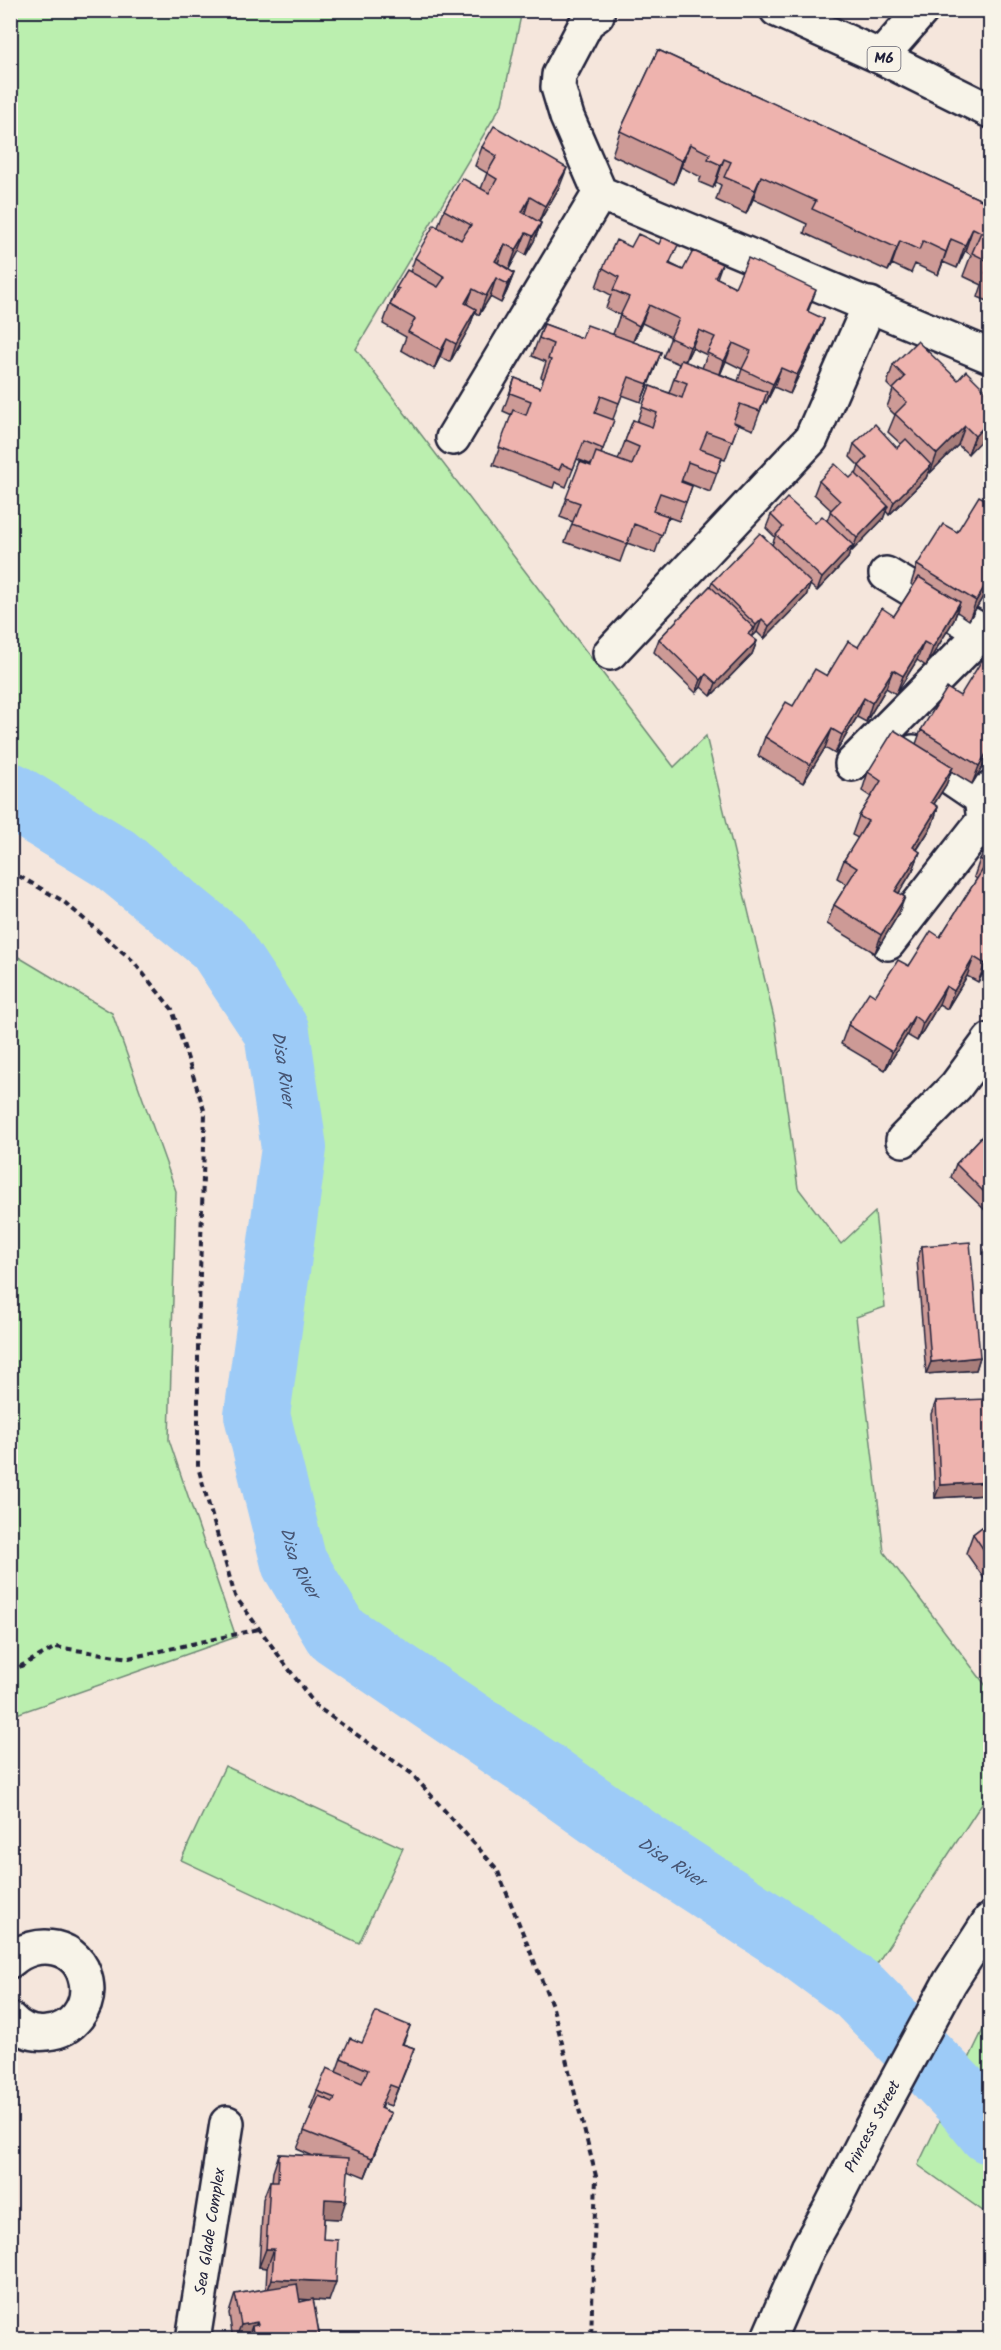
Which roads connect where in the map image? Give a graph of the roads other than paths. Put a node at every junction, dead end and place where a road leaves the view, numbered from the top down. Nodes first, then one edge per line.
1 (777, 10) edge
2 (922, 10) edge
3 (598, 13) edge
4 (881, 57) junction
5 (990, 111) edge
6 (600, 193) junction
7 (870, 304) junction
8 (990, 356) edge
9 (453, 438) dead end
10 (886, 574) dead end
11 (988, 630) edge
12 (610, 653) dead end
13 (884, 733) junction
14 (852, 764) dead end
15 (986, 808) edge
16 (888, 943) edge
17 (990, 1040) edge
18 (903, 1140) dead end
19 (990, 1920) edge
20 (10, 1961) edge
21 (10, 2019) edge
22 (227, 2123) dead end
23 (193, 2340) edge
24 (768, 2340) edge

1 - 4 street, M6
2 - 4 street
3 - 6 street
4 - 5 street, M6
6 - 7 street
6 - 9 street
7 - 8 street
7 - 12 street
10 - 11 street
11 - 13 street
13 - 14 street
13 - 15 street
15 - 16 street
17 - 18 street
19 - 24 street, Princess Street
20 - 21 street
22 - 23 street, Sea Glade Complex

